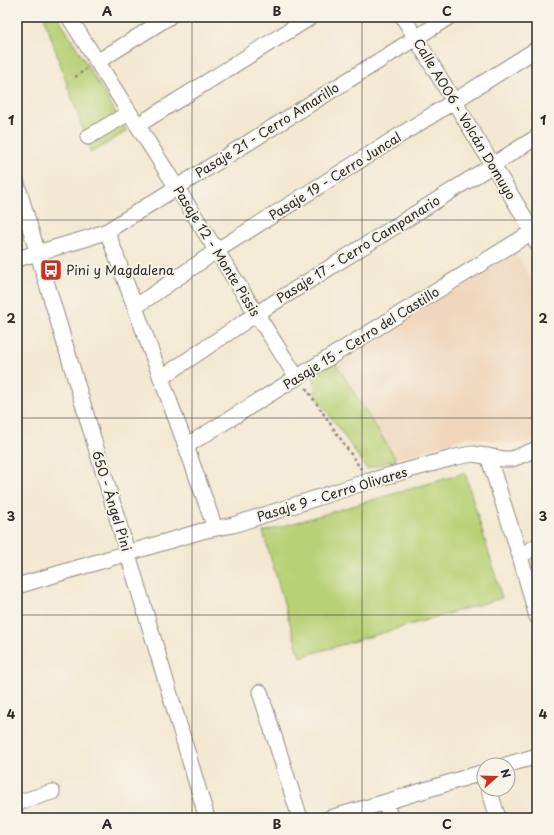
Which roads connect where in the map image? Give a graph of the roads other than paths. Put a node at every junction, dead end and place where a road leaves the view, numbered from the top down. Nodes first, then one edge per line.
1 (69, 17) edge
2 (169, 17) edge
3 (311, 17) edge
4 (403, 17) edge
5 (449, 17) edge
6 (416, 38) junction
7 (537, 49) edge
8 (97, 62) junction
9 (454, 101) junction
10 (133, 119) junction
11 (88, 137) dead end
12 (537, 137) edge
13 (492, 165) junction
14 (17, 184) edge
15 (177, 187) junction
16 (107, 231) junction
17 (535, 235) edge
18 (216, 251) junction
19 (37, 253) junction
20 (17, 259) edge
21 (135, 306) junction
22 (256, 314) junction
23 (298, 377) junction
24 (161, 378) junction
25 (186, 446) junction
26 (537, 449) edge
27 (488, 456) junction
28 (215, 528) junction
29 (537, 546) edge
30 (128, 554) junction
31 (520, 556) junction
32 (17, 586) edge
33 (537, 617) edge
34 (260, 692) dead end
35 (537, 756) edge
36 (516, 762) edge
37 (476, 774) edge
38 (52, 792) dead end
39 (491, 797) edge
40 (386, 802) junction
41 (17, 803) edge
42 (207, 818) edge
43 (300, 818) edge
44 (330, 818) edge
45 (390, 818) edge
46 (498, 818) edge

1 - 8 street, Pasaje 12 - Monte Pissis
2 - 8 street
3 - 10 street
4 - 6 street, Calle A006 - Volcán Domuyo
5 - 6 street, Pasaje 21 - Cerro Amarillo
6 - 9 street, Calle A006 - Volcán Domuyo
6 - 15 street, Pasaje 21 - Cerro Amarillo
7 - 9 street, Pasaje 19 - Cerro Juncal
8 - 10 street, Pasaje 12 - Monte Pissis
9 - 13 street, Calle A006 - Volcán Domuyo
9 - 18 street, Pasaje 19 - Cerro Juncal
10 - 11 street
10 - 15 street, Pasaje 12 - Monte Pissis
12 - 13 street, Pasaje 17 - Cerro Campanario
13 - 17 street, Calle A006 - Volcán Domuyo
13 - 22 street, Pasaje 17 - Cerro Campanario
14 - 19 street, 650 - Ángel Pini
15 - 16 street, Pasaje 21 - Cerro Amarillo
15 - 18 street, Pasaje 12 - Monte Pissis
16 - 19 street, Pasaje 21 - Cerro Amarillo
16 - 21 street
17 - 23 street, Pasaje 15 - Cerro del Castillo
18 - 21 street, Pasaje 19 - Cerro Juncal
18 - 22 street, Pasaje 12 - Monte Pissis
19 - 20 street, Pasaje 21 - Cerro Amarillo
19 - 30 street, 650 - Ángel Pini
21 - 24 street
22 - 23 street, Pasaje 12 - Monte Pissis
22 - 24 street, Pasaje 17 - Cerro Campanario
23 - 25 street, Pasaje 15 - Cerro del Castillo
24 - 25 street
25 - 28 street
26 - 27 street, Pasaje 9 - Cerro Olivares
27 - 28 street, Pasaje 9 - Cerro Olivares
27 - 31 street
28 - 30 street, Pasaje 9 - Cerro Olivares
29 - 31 street
30 - 32 street, Pasaje 9 - Cerro Olivares
30 - 42 street, 650 - Ángel Pini
31 - 33 street
34 - 43 street
35 - 36 street
37 - 40 street
38 - 41 street
39 - 46 street
40 - 44 street
40 - 45 street

